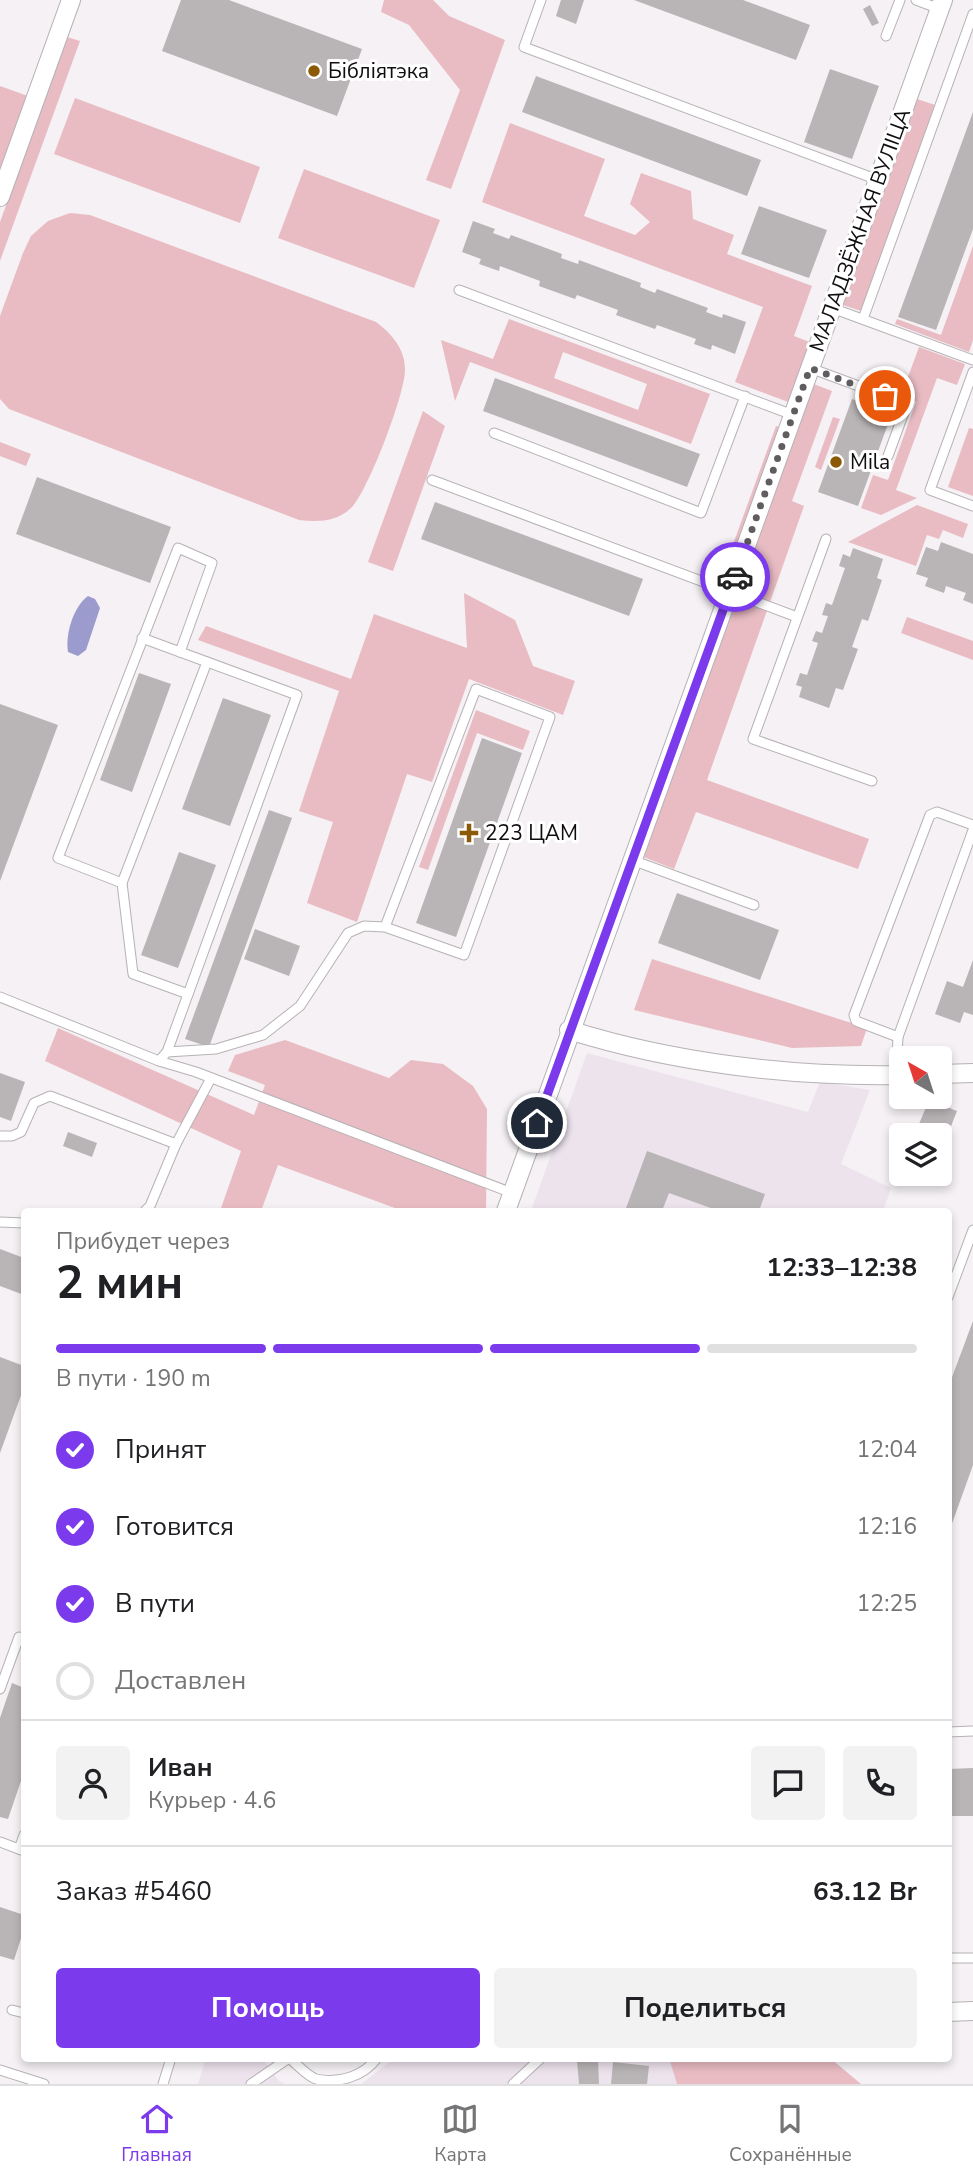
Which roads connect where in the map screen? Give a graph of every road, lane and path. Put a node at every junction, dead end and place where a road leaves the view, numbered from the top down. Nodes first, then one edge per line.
1 (71, 0) edge
2 (541, 0) edge
3 (900, 0) edge
4 (916, 0) edge
5 (941, 5) edge
6 (973, 14) edge
7 (886, 36) dead end
8 (878, 180) junction
9 (0, 197) edge
10 (459, 290) dead end
11 (832, 308) junction
12 (863, 319) junction
13 (973, 360) edge
14 (810, 368) junction
15 (973, 372) edge
16 (745, 396) junction
17 (793, 415) junction
18 (494, 433) dead end
19 (888, 456) dead end
20 (432, 480) dead end
21 (973, 506) edge
22 (826, 540) dead end
23 (730, 591) junction
24 (797, 617) junction
25 (142, 638) junction
26 (180, 652) junction
27 (207, 662) junction
28 (872, 782) dead end
29 (973, 828) edge
30 (632, 860) junction
31 (122, 883) junction
32 (754, 905) dead end
33 (384, 928) junction
34 (188, 994) junction
35 (0, 997) edge
36 (569, 1030) junction
37 (898, 1038) junction
38 (898, 1046) edge
39 (167, 1052) junction
40 (159, 1061) junction
41 (973, 1073) edge
42 (952, 1074) edge
43 (889, 1075) edge
44 (210, 1080) junction
45 (0, 1136) edge
46 (176, 1144) junction
47 (512, 1193) junction
48 (148, 1208) edge
49 (507, 1208) edge
50 (0, 1222) edge
51 (21, 1223) edge
52 (973, 1230) edge
53 (952, 1286) edge
54 (21, 1638) edge
55 (0, 1689) edge
56 (973, 1731) edge
57 (952, 1732) edge
58 (0, 1842) edge
59 (21, 1850) edge
60 (952, 1958) edge
61 (973, 1958) edge
62 (12, 2010) dead end
63 (973, 2011) edge
64 (952, 2012) edge
65 (21, 2013) edge
66 (170, 2062) edge
67 (283, 2062) edge
68 (294, 2062) edge
69 (374, 2062) edge
70 (537, 2062) edge
71 (0, 2070) edge
72 (350, 2082) edge
73 (44, 2084) edge
74 (163, 2084) edge
75 (251, 2084) edge
76 (513, 2084) edge

1 - 9 street
2 - 8 lane
3 - 7 lane
4 - 5 lane
5 - 8 street, МАЛАДЗЁЖНАЯ ВУЛІЦА
6 - 12 lane
8 - 11 street, МАЛАДЗЁЖНАЯ ВУЛІЦА
10 - 16 lane
11 - 12 lane
11 - 14 street, МАЛАДЗЁЖНАЯ ВУЛІЦА
12 - 13 lane
14 - 17 street, МАЛАДЗЁЖНАЯ ВУЛІЦА
14 - 19 lane
15 - 21 lane
16 - 17 lane
16 - 18 lane
17 - 23 street, МАЛАДЗЁЖНАЯ ВУЛІЦА
20 - 23 lane
22 - 24 lane
23 - 24 lane
23 - 30 street, МАЛАДЗЁЖНАЯ ВУЛІЦА
24 - 28 lane
25 - 26 lane
25 - 26 lane
25 - 31 lane
26 - 27 lane
27 - 31 lane
27 - 34 lane
29 - 37 lane
29 - 37 lane
30 - 32 lane
30 - 36 street, МАЛАДЗЁЖНАЯ ВУЛІЦА
31 - 34 lane
33 - 33 lane
33 - 39 lane
34 - 39 lane
35 - 40 lane
36 - 43 street
36 - 47 street, МАЛАДЗЁЖНАЯ ВУЛІЦА
37 - 38 lane
39 - 40 lane
40 - 44 lane
41 - 42 street
44 - 46 lane
44 - 47 lane
45 - 46 lane
46 - 48 lane
47 - 49 street, МАЛАДЗЁЖНАЯ ВУЛІЦА
50 - 51 lane
52 - 53 lane
54 - 55 lane
56 - 57 lane
58 - 59 lane
60 - 61 lane
62 - 65 lane
63 - 64 street
66 - 74 lane
67 - 75 lane
68 - 72 lane
69 - 72 lane
70 - 76 lane
71 - 73 lane

